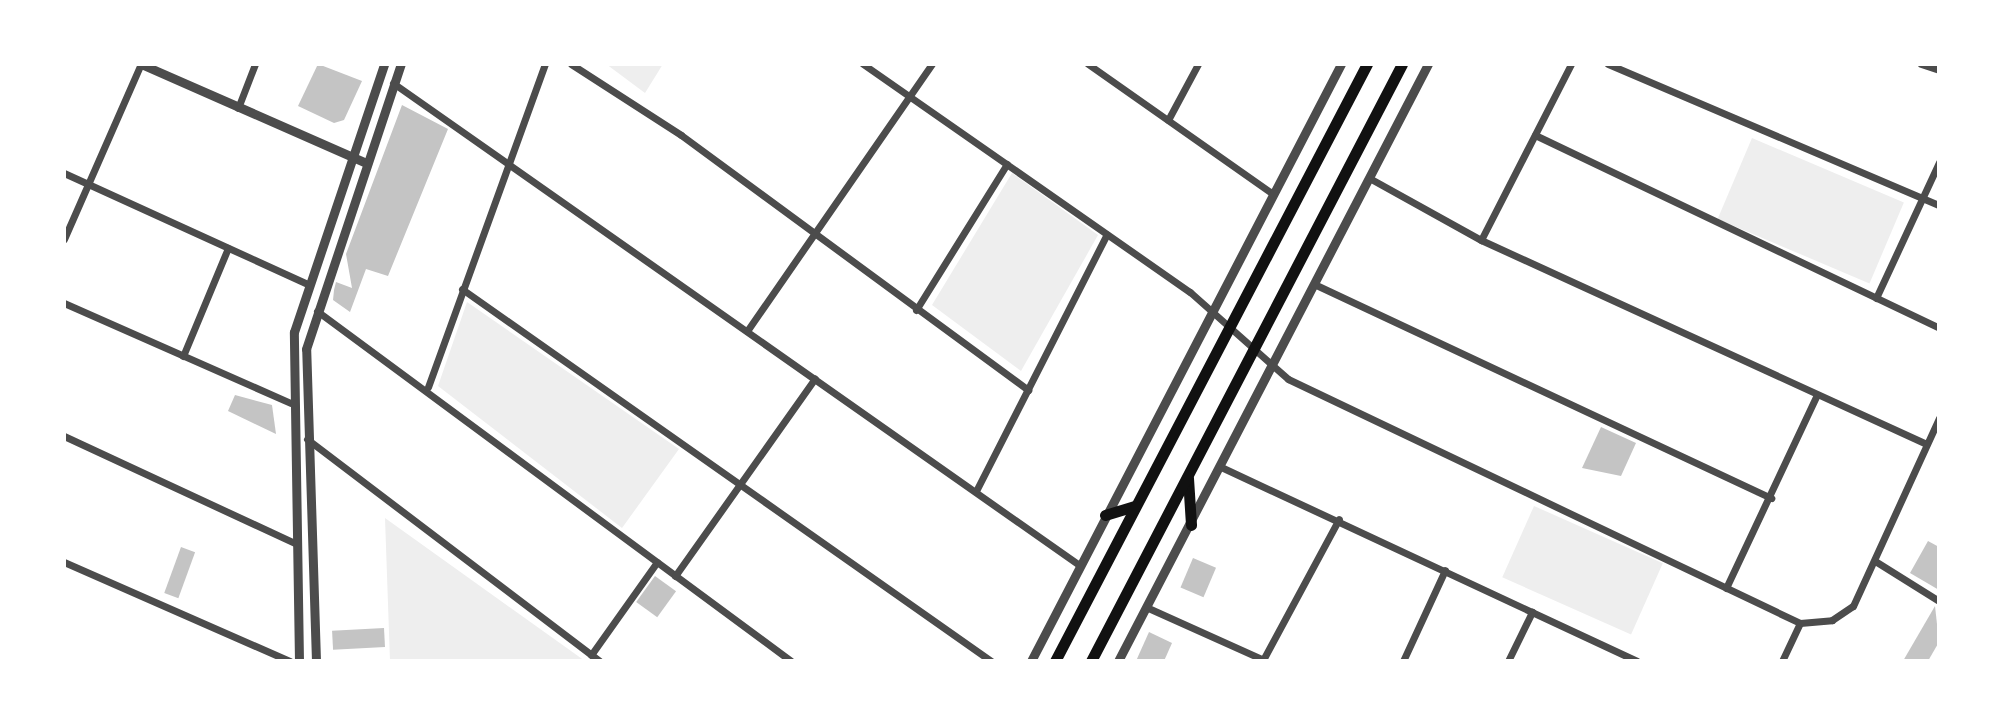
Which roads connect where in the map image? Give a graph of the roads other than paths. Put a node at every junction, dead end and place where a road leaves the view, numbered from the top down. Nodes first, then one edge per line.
1 (141, 64) edge
2 (255, 64) edge
3 (384, 64) edge
4 (401, 64) edge
5 (545, 64) edge
6 (571, 64) edge
7 (863, 64) edge
8 (932, 64) edge
9 (1088, 64) edge
10 (1198, 64) edge
11 (1341, 64) edge
12 (1367, 64) edge
13 (1402, 64) edge
14 (1428, 64) edge
15 (1571, 64) edge
16 (1608, 64) edge
17 (1921, 64) edge
18 (1939, 70) edge
19 (393, 83) junction
20 (913, 98) junction
21 (238, 108) junction
22 (1168, 120) junction
23 (1535, 135) junction
24 (349, 155) junction
25 (506, 162) junction
26 (1939, 162) edge
27 (367, 163) junction
28 (1007, 164) junction
29 (64, 173) edge
30 (1371, 179) junction
31 (89, 185) junction
32 (1273, 194) junction
33 (1924, 199) junction
34 (1939, 205) edge
35 (1107, 234) junction
36 (815, 237) junction
37 (64, 239) edge
38 (1481, 240) junction
39 (228, 248) junction
40 (1314, 284) junction
41 (310, 285) junction
42 (462, 289) junction
43 (1876, 298) junction
44 (64, 303) edge
45 (1211, 307) junction
46 (315, 309) junction
47 (916, 310) junction
48 (1229, 325) junction
49 (1939, 328) edge
50 (747, 331) junction
51 (1256, 345) junction
52 (183, 356) junction
53 (1274, 367) junction
54 (815, 378) junction
55 (428, 387) junction
56 (1028, 390) junction
57 (1817, 395) junction
58 (291, 403) junction
59 (1939, 418) edge
60 (64, 436) edge
61 (306, 438) junction
62 (1926, 444) junction
63 (1221, 467) junction
64 (1188, 476) junction
65 (740, 484) junction
66 (976, 491) junction
67 (1771, 498) junction
68 (1134, 506) junction
69 (1105, 515) junction
70 (1339, 519) junction
71 (1191, 525) junction
72 (294, 543) junction
73 (1875, 561) junction
74 (64, 562) edge
75 (657, 562) junction
76 (1079, 565) junction
77 (1445, 570) junction
78 (675, 576) junction
79 (1726, 588) junction
80 (1939, 601) edge
81 (1146, 607) junction
82 (1532, 612) junction
83 (1800, 623) junction
84 (596, 659) edge
85 (1264, 660) edge
86 (290, 661) edge
87 (299, 661) edge
88 (316, 661) edge
89 (791, 661) edge
90 (991, 661) edge
91 (1031, 661) edge
92 (1055, 661) edge
93 (1091, 661) edge
94 (1118, 661) edge
95 (1403, 661) edge
96 (1508, 661) edge
97 (1637, 661) edge
98 (1782, 661) edge

1 - 21 street
1 - 31 street
2 - 21 street
3 - 24 street
4 - 19 street
5 - 25 street
6 - 36 street
7 - 20 street
8 - 20 street
9 - 22 street
10 - 22 street
11 - 32 street
12 - 48 main road
13 - 51 main road
14 - 30 street
15 - 23 street
16 - 33 street
17 - 18 street
19 - 25 street
19 - 27 street
20 - 28 street
20 - 36 street
21 - 24 street
22 - 32 street
23 - 38 street
23 - 43 street
24 - 27 street
24 - 41 street
25 - 42 street
25 - 50 street
26 - 33 street
27 - 46 street
28 - 35 street
28 - 47 street
29 - 31 street
30 - 38 street
30 - 40 street
31 - 37 street
31 - 39 street
32 - 45 street
33 - 34 street
33 - 43 street
35 - 45 street
35 - 56 street
36 - 47 street
36 - 50 street
38 - 57 street
39 - 41 street
39 - 52 street
40 - 53 street
40 - 67 street
41 - 58 street
42 - 55 street
42 - 65 street
43 - 49 street
44 - 52 street
45 - 48 street
45 - 69 street
46 - 55 street
46 - 61 street
47 - 56 street
48 - 51 street
48 - 68 main road
50 - 54 street
51 - 53 street
51 - 64 main road
52 - 58 street
53 - 63 street
53 - 79 street
54 - 65 street
54 - 66 street
55 - 75 street
56 - 66 street
57 - 62 street
57 - 67 street
58 - 72 street
59 - 62 street
60 - 72 street
61 - 84 street
61 - 88 street
62 - 73 street
63 - 70 street
63 - 71 street
64 - 71 main road
64 - 93 main road
65 - 78 street
65 - 90 street
66 - 76 street
67 - 79 street
68 - 69 main road
68 - 92 main road
69 - 76 street
70 - 77 street
70 - 85 street
71 - 81 street
72 - 87 street
73 - 80 street
73 - 83 street
74 - 86 street
75 - 78 street
75 - 84 street
76 - 91 street
77 - 82 street
77 - 95 street
78 - 89 street
79 - 83 street
81 - 85 street
81 - 94 street
82 - 96 street
82 - 97 street
83 - 98 street

